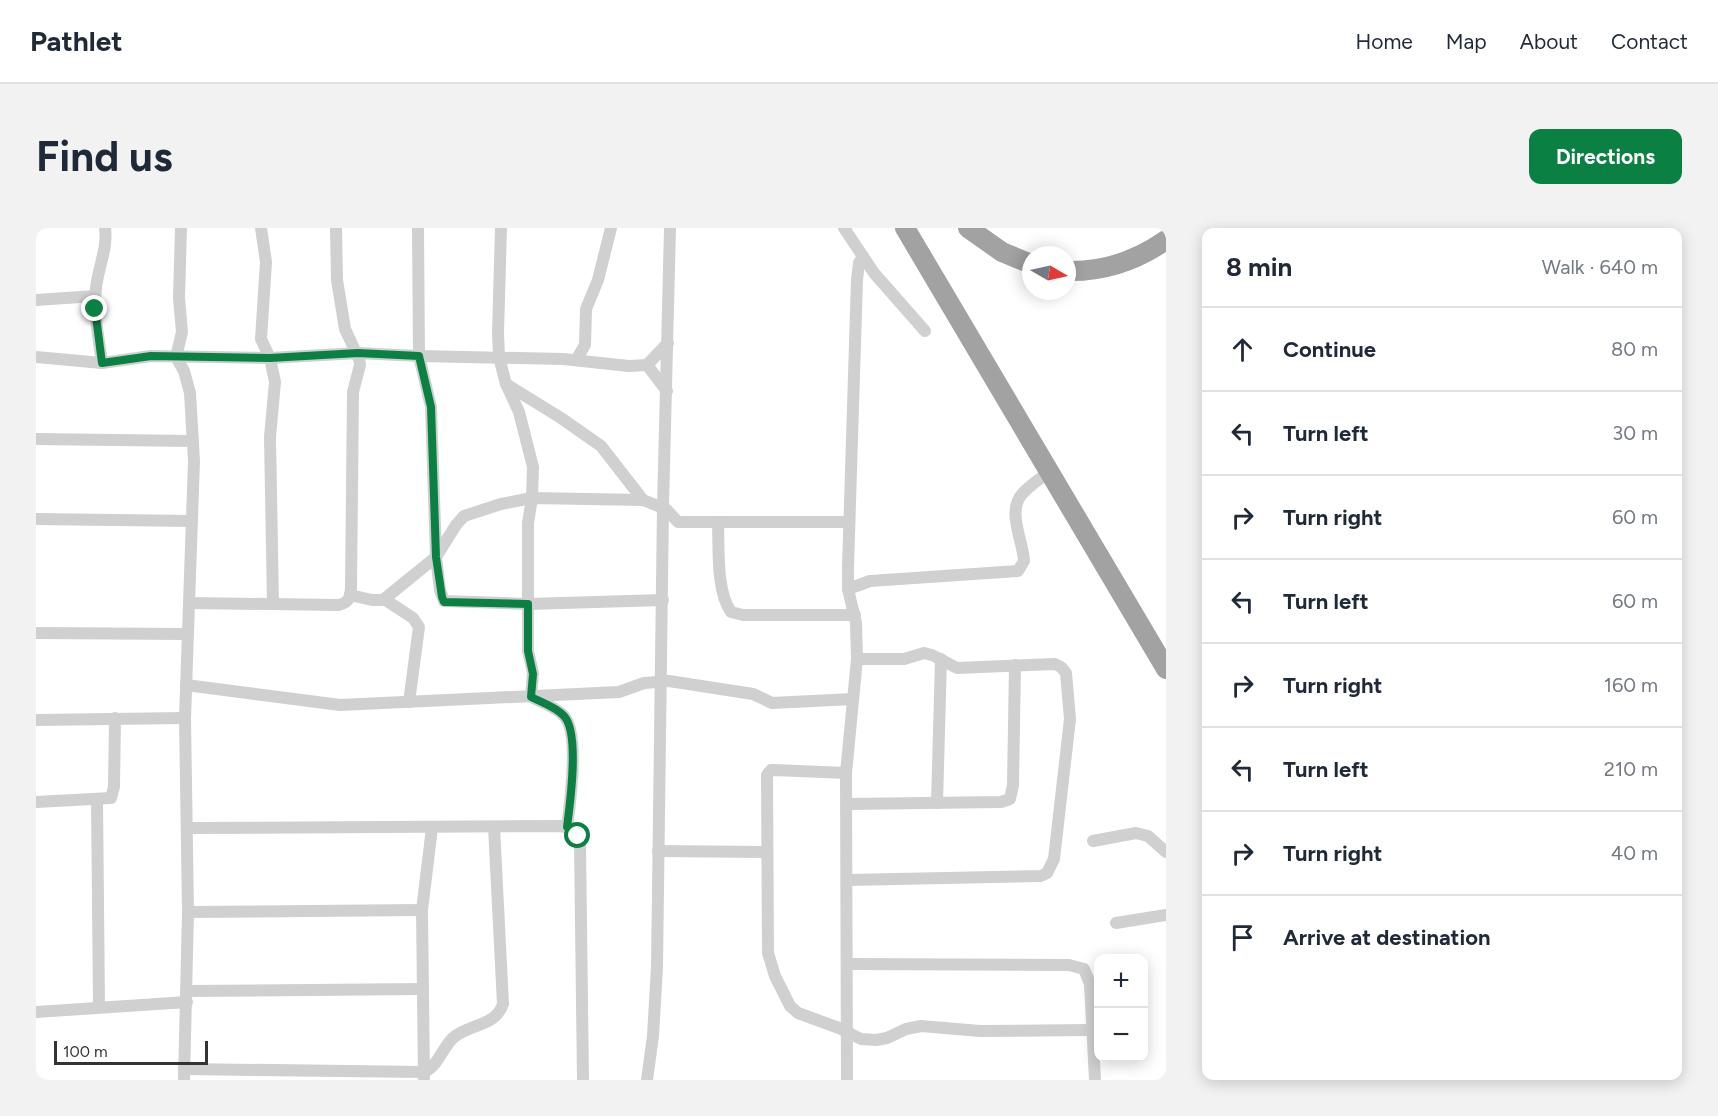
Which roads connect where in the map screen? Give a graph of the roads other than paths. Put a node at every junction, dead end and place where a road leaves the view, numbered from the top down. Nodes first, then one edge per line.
1 (105, 228) edge
2 (181, 228) edge
3 (261, 228) edge
4 (336, 228) edge
5 (418, 228) edge
6 (501, 228) edge
7 (611, 228) edge
8 (670, 228) edge
9 (844, 228) edge
10 (905, 228) edge
11 (968, 228) edge
12 (1166, 240) edge
13 (863, 256) junction
14 (1022, 260) edge
15 (1076, 271) edge
16 (95, 296) junction
17 (36, 300) edge
18 (925, 331) dead end
19 (668, 343) junction
20 (358, 353) junction
21 (419, 356) junction
22 (36, 357) edge
23 (176, 357) junction
24 (499, 357) junction
25 (270, 358) junction
26 (576, 360) junction
27 (102, 363) junction
28 (647, 365) junction
29 (506, 384) junction
30 (667, 391) junction
31 (36, 439) edge
32 (193, 441) junction
33 (1049, 472) junction
34 (532, 498) junction
35 (644, 500) junction
36 (663, 507) junction
37 (36, 519) edge
38 (192, 521) junction
39 (718, 522) junction
40 (849, 522) junction
41 (436, 557) junction
42 (848, 589) junction
43 (350, 595) junction
44 (384, 598) junction
45 (663, 600) junction
46 (189, 603) junction
47 (273, 604) junction
48 (528, 604) junction
49 (855, 615) junction
50 (36, 633) edge
51 (187, 634) junction
52 (857, 659) junction
53 (941, 659) junction
54 (1016, 665) junction
55 (1166, 669) edge
56 (662, 681) junction
57 (186, 686) junction
58 (531, 697) junction
59 (853, 699) junction
60 (409, 702) junction
61 (115, 718) junction
62 (185, 718) junction
63 (36, 720) edge
64 (846, 773) junction
65 (97, 800) junction
66 (36, 802) edge
67 (936, 803) junction
68 (847, 804) junction
69 (494, 826) junction
70 (567, 827) junction
71 (187, 828) junction
72 (432, 828) junction
73 (1093, 841) dead end
74 (658, 851) junction
75 (767, 852) junction
76 (1166, 852) edge
77 (848, 880) junction
78 (422, 910) junction
79 (188, 912) junction
80 (1166, 915) edge
81 (1116, 923) dead end
82 (848, 964) junction
83 (423, 989) junction
84 (187, 996) junction
85 (99, 1006) junction
86 (36, 1012) edge
87 (1092, 1030) junction
88 (847, 1033) junction
89 (184, 1075) edge
90 (424, 1076) edge
91 (583, 1080) edge
92 (647, 1080) edge
93 (847, 1080) edge
94 (1095, 1080) edge

1 - 16 street
2 - 23 street
3 - 25 street
4 - 20 street
5 - 21 street
6 - 24 street
7 - 26 street
8 - 19 street
9 - 13 street
10 - 33 highway
11 - 14 highway
12 - 15 highway
13 - 18 street
13 - 40 street
16 - 17 street
16 - 27 street
19 - 28 street
19 - 30 street
20 - 21 street
20 - 25 street
20 - 43 street
21 - 24 street
21 - 41 street
22 - 27 street
23 - 25 street
23 - 27 street
23 - 32 street
24 - 26 street
24 - 29 street
25 - 47 street
26 - 28 street
28 - 30 street
29 - 34 street
29 - 35 street
30 - 36 street
31 - 32 street
32 - 38 street
33 - 42 street
33 - 55 highway
34 - 35 street
34 - 41 street
34 - 48 street
35 - 36 street
36 - 39 street
36 - 45 street
37 - 38 street
38 - 46 street
39 - 40 street
39 - 49 street
40 - 42 street
41 - 44 street
41 - 48 street
42 - 49 street
43 - 44 street
43 - 47 street
44 - 60 street
45 - 48 street
45 - 56 street
46 - 47 street
46 - 51 street
48 - 58 street
49 - 52 street
50 - 51 street
51 - 57 street
52 - 53 street
52 - 59 street
53 - 54 street
53 - 67 street
54 - 67 street
54 - 77 street
56 - 58 street
56 - 59 street
56 - 74 street
57 - 60 street
57 - 62 street
58 - 60 street
58 - 70 street
59 - 64 street
61 - 62 street
61 - 63 street
61 - 65 street
62 - 71 street
64 - 68 street
64 - 75 street
65 - 66 street
65 - 85 street
67 - 68 street
68 - 77 street
69 - 70 street
69 - 72 street
69 - 90 street
70 - 91 street
71 - 72 street
71 - 79 street
72 - 78 street
73 - 76 street
74 - 75 street
74 - 92 street
75 - 88 street
77 - 82 street
78 - 79 street
78 - 83 street
79 - 84 street
80 - 81 street
82 - 87 street
82 - 88 street
83 - 84 street
83 - 90 street
84 - 85 street
84 - 89 street
85 - 86 street
87 - 88 street
87 - 94 street
88 - 93 street
89 - 90 street

